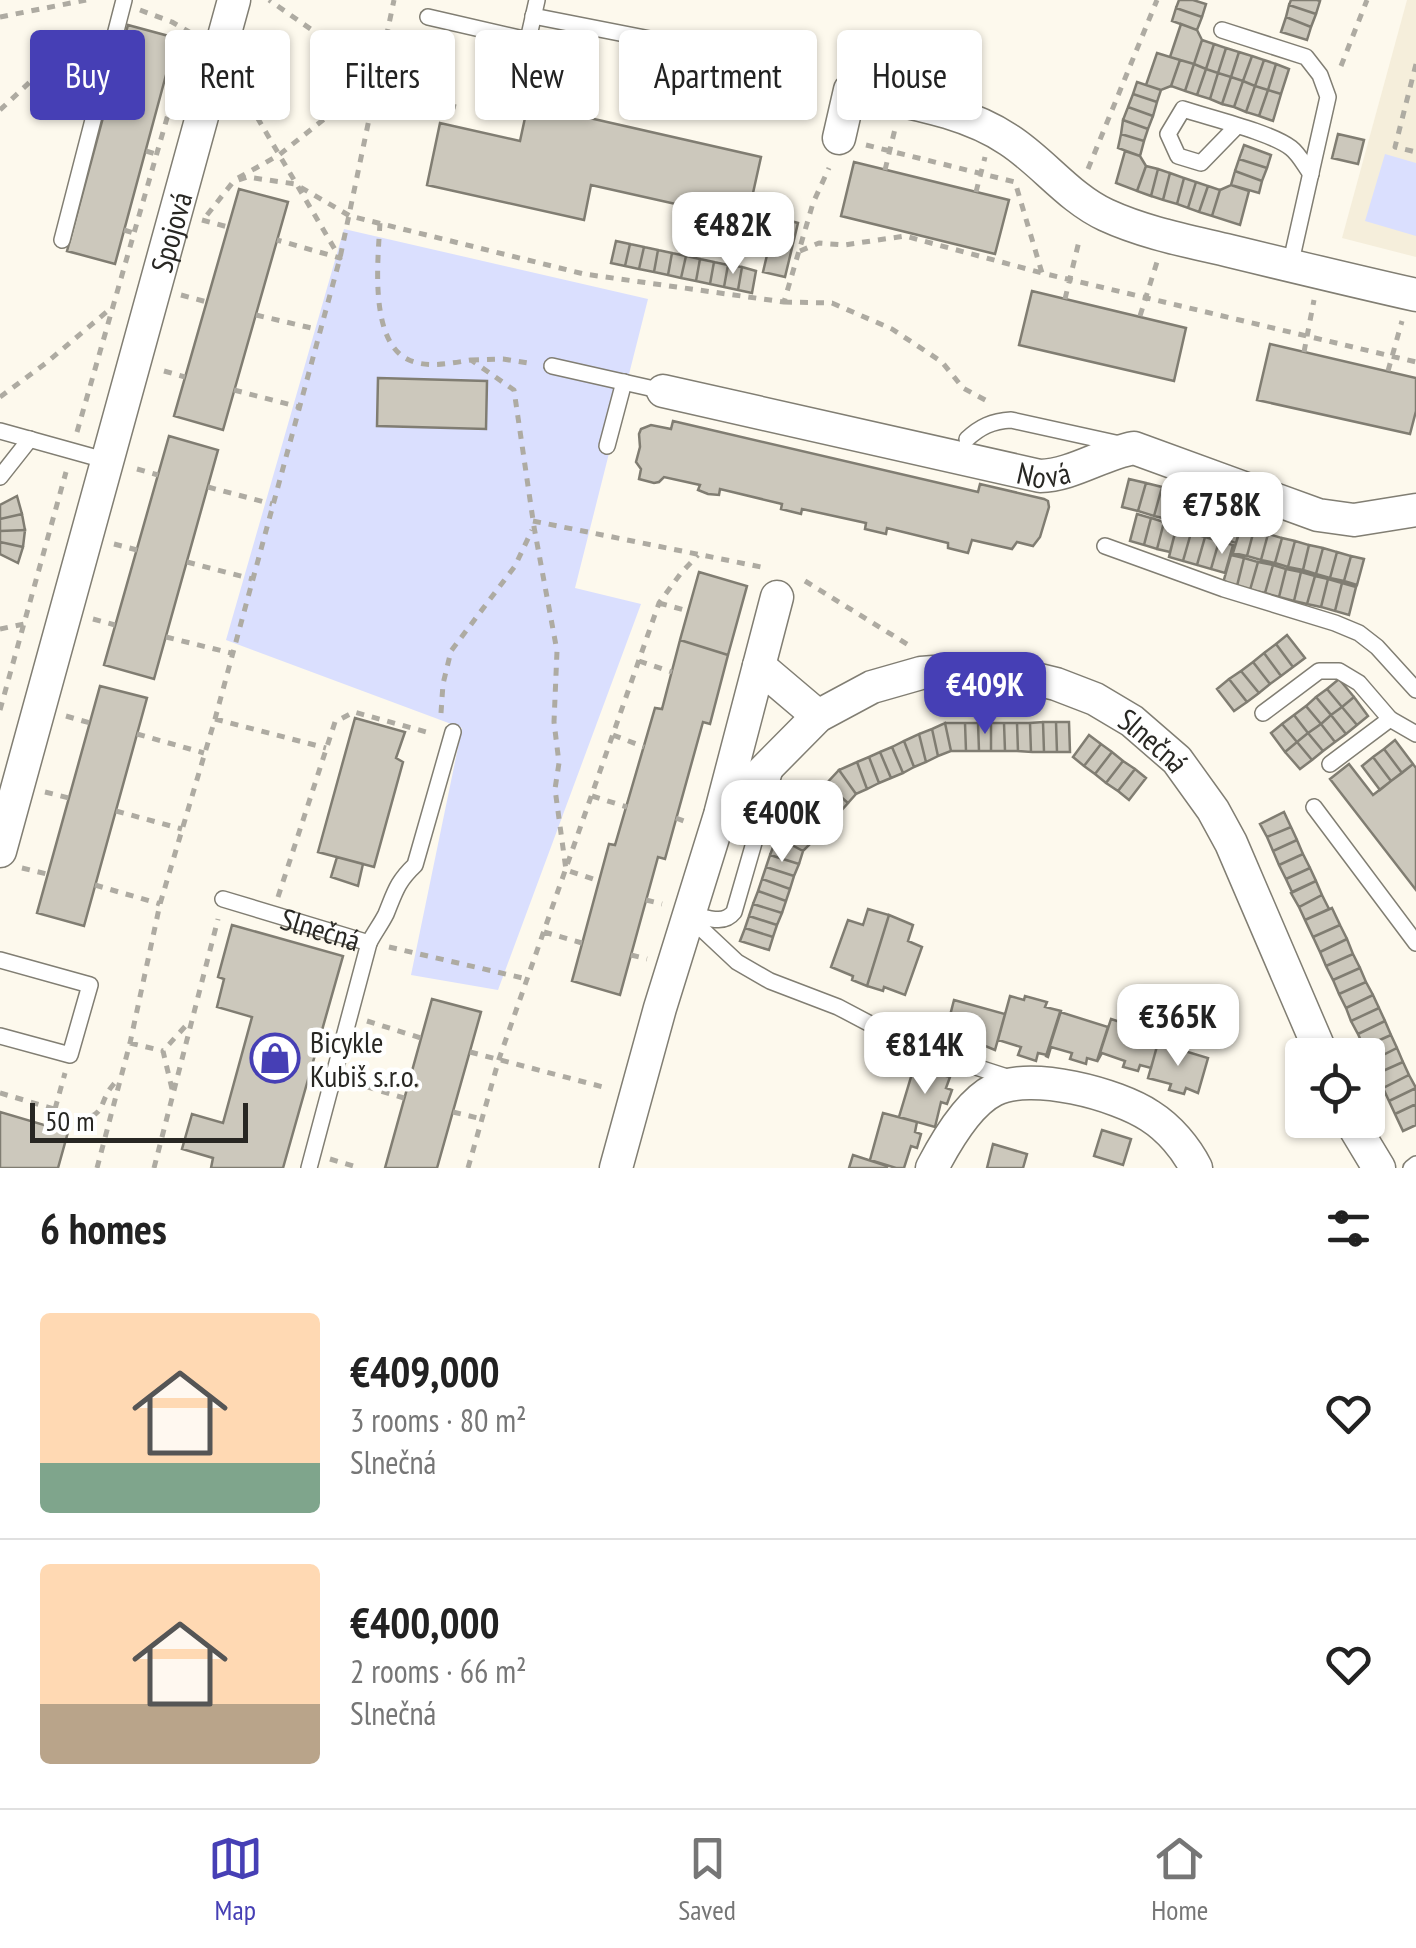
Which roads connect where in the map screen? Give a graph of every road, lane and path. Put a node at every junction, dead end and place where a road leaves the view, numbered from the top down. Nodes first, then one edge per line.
1 (86, 0) edge
2 (234, 0) edge
3 (269, 0) edge
4 (394, 0) edge
5 (1157, 0) edge
6 (1367, 0) edge
7 (122, 8) edge
8 (535, 8) edge
9 (0, 18) edge
10 (428, 18) dead end
11 (186, 30) edge
12 (226, 30) edge
13 (312, 30) edge
14 (388, 30) edge
15 (631, 30) edge
16 (1222, 30) dead end
17 (1416, 64) edge
18 (1328, 97) junction
19 (0, 110) edge
20 (166, 120) edge
21 (201, 120) edge
22 (258, 120) edge
23 (322, 120) edge
24 (369, 120) edge
25 (1237, 126) dead end
26 (843, 139) junction
27 (146, 151) dead end
28 (1416, 152) edge
29 (156, 154) junction
30 (278, 155) junction
31 (887, 160) dead end
32 (885, 170) dead end
33 (1312, 174) junction
34 (233, 182) junction
35 (979, 183) dead end
36 (295, 184) junction
37 (976, 192) dead end
38 (1083, 201) junction
39 (350, 216) junction
40 (203, 220) dead end
41 (380, 223) junction
42 (124, 230) dead end
43 (134, 233) junction
44 (1166, 235) junction
45 (62, 240) dead end
46 (277, 240) dead end
47 (800, 251) junction
48 (340, 258) junction
49 (1305, 269) junction
50 (1042, 273) junction
51 (1070, 281) junction
52 (155, 288) junction
53 (1412, 294) edge
54 (1065, 299) dead end
55 (1145, 299) junction
56 (784, 302) junction
57 (112, 307) junction
58 (256, 315) dead end
59 (1140, 316) dead end
60 (320, 330) junction
61 (1307, 337) junction
62 (1304, 352) dead end
63 (1392, 357) junction
64 (471, 360) junction
65 (1416, 362) edge
66 (552, 366) joint
67 (1388, 371) dead end
68 (624, 382) junction
69 (234, 390) dead end
70 (663, 391) joint
71 (0, 397) edge
72 (299, 408) junction
73 (1010, 420) junction
74 (0, 431) edge
75 (966, 439) dead end
76 (30, 440) junction
77 (608, 446) dead end
78 (1134, 448) junction
79 (71, 451) junction
80 (108, 461) junction
81 (0, 477) edge
82 (208, 487) dead end
83 (272, 504) junction
84 (1416, 510) edge
85 (534, 524) junction
86 (1105, 546) dead end
87 (698, 555) junction
88 (186, 562) dead end
89 (252, 578) junction
90 (784, 582) junction
91 (660, 602) junction
92 (688, 611) dead end
93 (24, 624) junction
94 (0, 630) edge
95 (166, 637) dead end
96 (912, 647) dead end
97 (231, 654) junction
98 (639, 661) junction
99 (759, 666) junction
100 (672, 672) dead end
101 (1416, 690) edge
102 (0, 710) edge
103 (1263, 713) dead end
104 (818, 716) junction
105 (215, 719) junction
106 (1390, 719) junction
107 (137, 734) dead end
108 (1416, 734) edge
109 (448, 735) junction
110 (613, 736) junction
111 (326, 748) junction
112 (644, 748) dead end
113 (204, 753) junction
114 (780, 753) junction
115 (1330, 764) dead end
116 (592, 796) junction
117 (627, 807) dead end
118 (1314, 808) dead end
119 (116, 811) dead end
120 (720, 816) junction
121 (676, 818) dead end
122 (686, 822) dead end
123 (182, 829) junction
124 (0, 851) edge
125 (566, 870) junction
126 (599, 882) dead end
127 (95, 886) dead end
128 (223, 899) joint
129 (646, 900) dead end
130 (160, 904) junction
131 (680, 911) junction
132 (273, 914) junction
133 (544, 932) junction
134 (369, 942) junction
135 (582, 942) dead end
136 (1416, 943) edge
137 (390, 947) dead end
138 (631, 954) dead end
139 (645, 959) dead end
140 (0, 960) edge
141 (527, 979) junction
142 (350, 1016) junction
143 (192, 1019) junction
144 (0, 1036) edge
145 (421, 1038) dead end
146 (1315, 1038) edge
147 (130, 1043) junction
148 (163, 1051) junction
149 (470, 1052) dead end
150 (70, 1056) junction
151 (499, 1059) junction
152 (121, 1076) junction
153 (334, 1076) junction
154 (1024, 1083) junction
155 (0, 1093) edge
156 (173, 1093) junction
157 (637, 1096) junction
158 (404, 1098) dead end
159 (55, 1109) junction
160 (453, 1112) dead end
161 (482, 1118) junction
162 (1361, 1138) edge
163 (97, 1168) edge
164 (154, 1168) edge
165 (309, 1168) edge
166 (468, 1168) edge
167 (616, 1168) edge
168 (932, 1168) edge
169 (1196, 1168) edge
170 (1379, 1168) edge

1 - 9 path
2 - 12 street, Spojová
3 - 13 path
4 - 14 path
5 - 38 path
6 - 18 path
7 - 11 path
7 - 19 path
7 - 45 lane
8 - 10 lane
8 - 15 lane
16 - 18 lane
17 - 28 path
18 - 33 lane
20 - 29 path
21 - 52 street, Spojová
22 - 30 path
23 - 30 path
24 - 39 path
25 - 33 lane
26 - 38 street
26 - 47 path
26 - 50 path
27 - 29 path
29 - 43 path
30 - 34 path
30 - 36 path
31 - 32 path
33 - 49 lane
34 - 36 path
34 - 40 path
35 - 37 path
36 - 39 path
36 - 48 path
38 - 44 street
38 - 51 path
39 - 41 path
39 - 48 path
41 - 56 path
41 - 64 path
42 - 43 path
43 - 57 path
44 - 49 street
44 - 55 path
46 - 48 path
47 - 50 path
47 - 56 path
48 - 60 path
49 - 53 street
49 - 61 path
50 - 51 path
51 - 54 path
51 - 55 path
52 - 57 path
52 - 80 street, Spojová
53 - 63 path
55 - 59 path
55 - 61 path
56 - 73 path
57 - 71 path
57 - 79 path
58 - 60 path
60 - 72 path
61 - 62 path
61 - 63 path
63 - 65 path
63 - 67 path
64 - 66 path
64 - 85 path
66 - 68 lane
68 - 70 lane
68 - 77 lane
69 - 72 path
70 - 78 street, Nová
72 - 83 path
73 - 75 lane
73 - 78 lane
74 - 76 lane
76 - 79 lane
76 - 81 lane
78 - 84 street
79 - 80 lane
79 - 93 path
80 - 124 street, Spojová
82 - 83 path
83 - 89 path
85 - 87 path
85 - 109 path
85 - 125 path
86 - 101 lane
87 - 90 path
87 - 91 path
88 - 89 path
89 - 97 path
90 - 96 path
90 - 99 street, Slnečná
91 - 92 path
91 - 98 path
93 - 94 path
93 - 102 path
95 - 97 path
97 - 105 path
98 - 100 path
98 - 110 path
99 - 104 street
99 - 120 street, Slnečná
103 - 106 lane
104 - 114 street, Slnečná
104 - 146 street, Slnečná
105 - 111 path
105 - 113 path
106 - 108 lane
106 - 115 lane
107 - 113 path
109 - 111 path
109 - 134 lane
110 - 112 path
110 - 116 path
111 - 132 path
113 - 123 path
114 - 120 street, Slnečná
114 - 131 lane
116 - 117 path
116 - 125 path
118 - 136 lane
119 - 123 path
120 - 131 street, Slnečná
121 - 122 path
123 - 130 path
125 - 126 path
125 - 133 path
127 - 130 path
128 - 132 lane, Slnečná
128 - 143 path
129 - 131 path
130 - 147 path
131 - 154 lane
131 - 157 street, Slnečná
132 - 134 lane, Slnečná
133 - 135 path
133 - 141 path
134 - 142 lane, Slnečná
137 - 141 path
138 - 139 path
140 - 150 lane
141 - 151 path
142 - 145 path
142 - 153 lane, Slnečná
143 - 148 path
143 - 156 path
144 - 150 lane
147 - 148 path
147 - 152 path
148 - 156 path
149 - 151 path
150 - 159 path
151 - 157 path
151 - 161 path
152 - 159 path
152 - 163 path
153 - 158 path
153 - 165 lane, Slnečná
154 - 168 street
154 - 169 street
155 - 159 path
156 - 164 path
157 - 167 street, Slnečná
160 - 161 path
161 - 166 path
162 - 170 street

